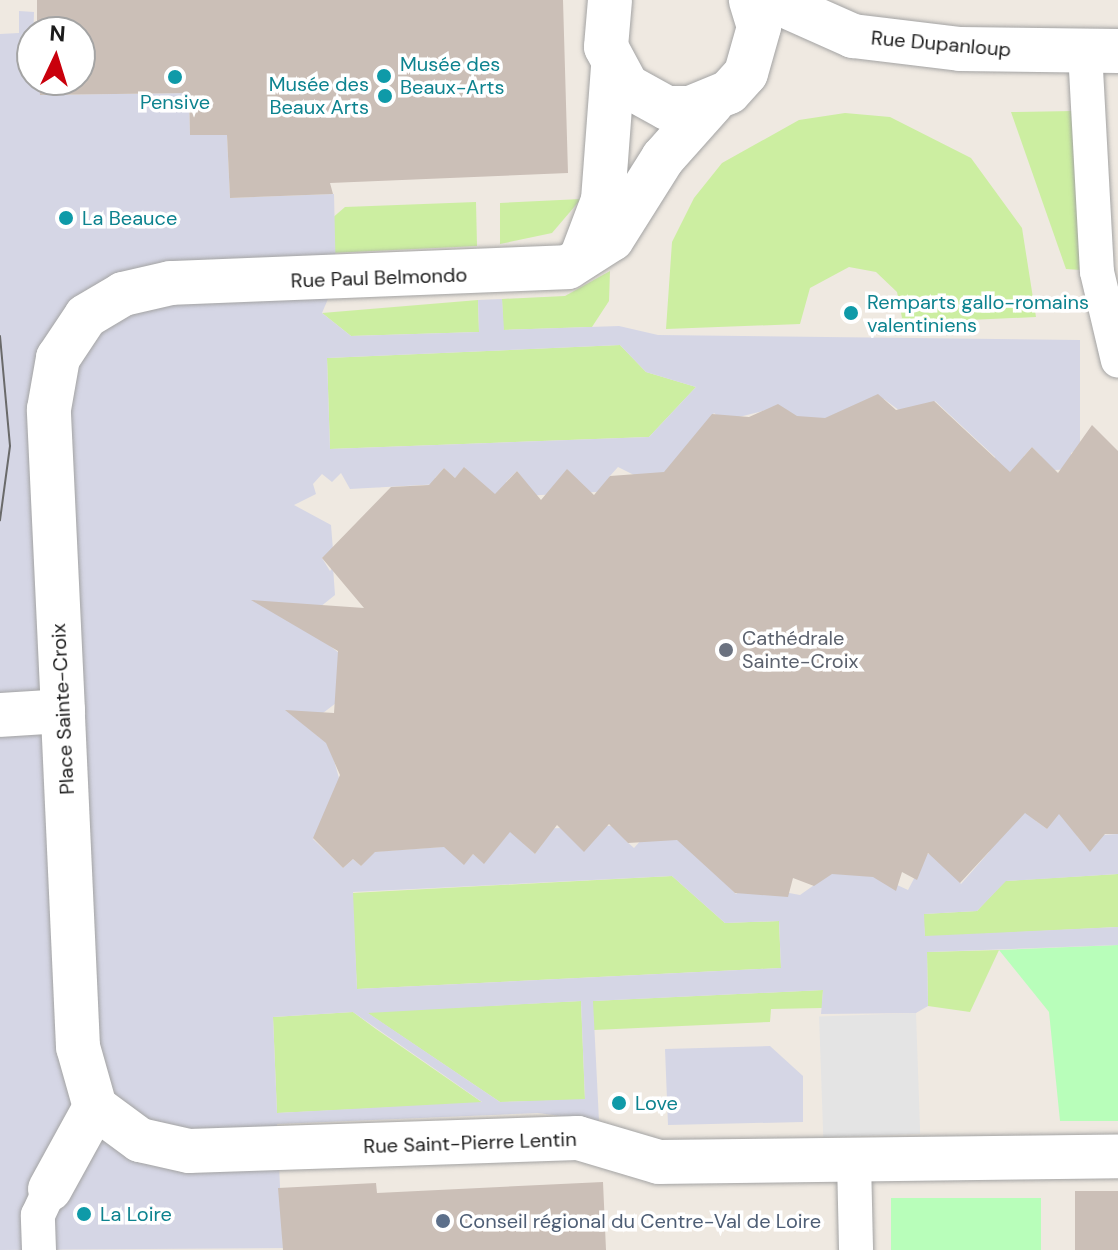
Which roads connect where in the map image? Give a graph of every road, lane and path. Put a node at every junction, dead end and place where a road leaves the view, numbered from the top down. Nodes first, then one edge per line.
1 (751, 0) edge
2 (772, 0) edge
3 (607, 2) edge
4 (1102, 51) edge
5 (613, 67) junction
6 (712, 103) junction
7 (582, 255) junction
8 (171, 283) joint
9 (1118, 361) edge
10 (63, 711) junction
11 (0, 715) edge
12 (95, 1107) junction
13 (1118, 1156) edge
14 (854, 1160) junction
15 (50, 1189) joint
16 (39, 1250) edge
17 (856, 1250) edge

1 - 6 street, Rue Paul Belmondo
2 - 4 street, Rue Dupanloup
3 - 5 street
4 - 9 street
5 - 6 street
5 - 7 street
6 - 7 street, Rue Paul Belmondo
7 - 8 street, Rue Paul Belmondo
8 - 10 street, Place Sainte-Croix
10 - 11 street
10 - 12 street, Place Sainte-Croix
12 - 14 street, Rue Saint-Pierre Lentin
12 - 15 street
13 - 14 street, Rue Saint-Pierre Lentin
14 - 17 street
15 - 16 street

